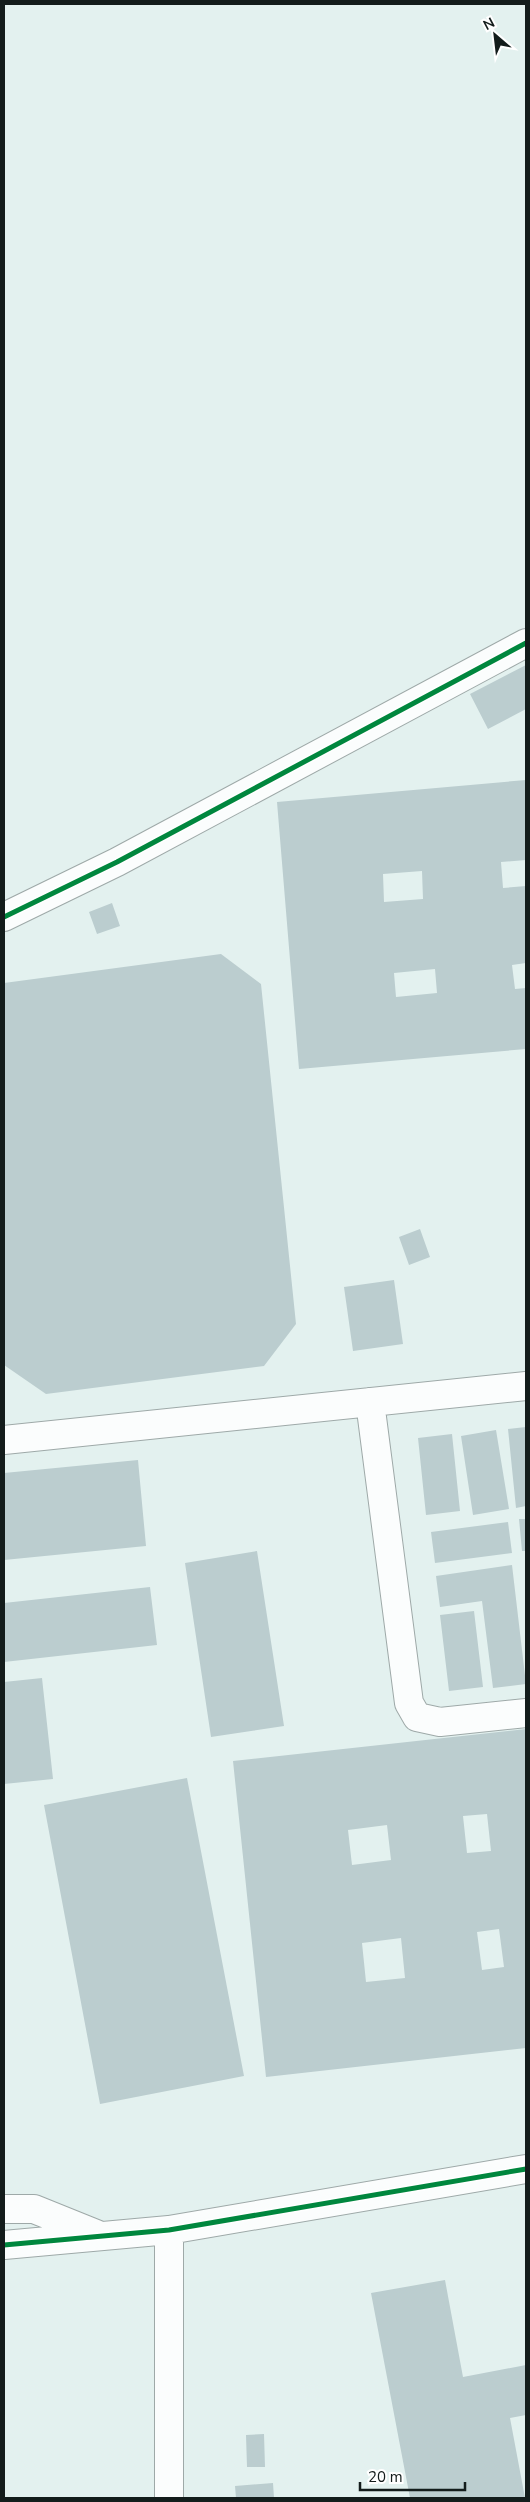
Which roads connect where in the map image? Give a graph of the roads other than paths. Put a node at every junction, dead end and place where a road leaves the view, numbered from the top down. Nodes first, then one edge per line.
1 (526, 643) edge
2 (4, 917) edge
3 (526, 1386) edge
4 (370, 1402) junction
5 (4, 1440) edge
6 (526, 1713) edge
7 (526, 2169) edge
8 (4, 2209) edge
9 (169, 2230) junction
10 (102, 2237) junction
11 (4, 2244) edge
12 (169, 2498) edge

1 - 2 street
3 - 4 street
4 - 5 street
4 - 6 street
7 - 9 street
8 - 10 street
9 - 10 street
9 - 12 street
10 - 11 street

